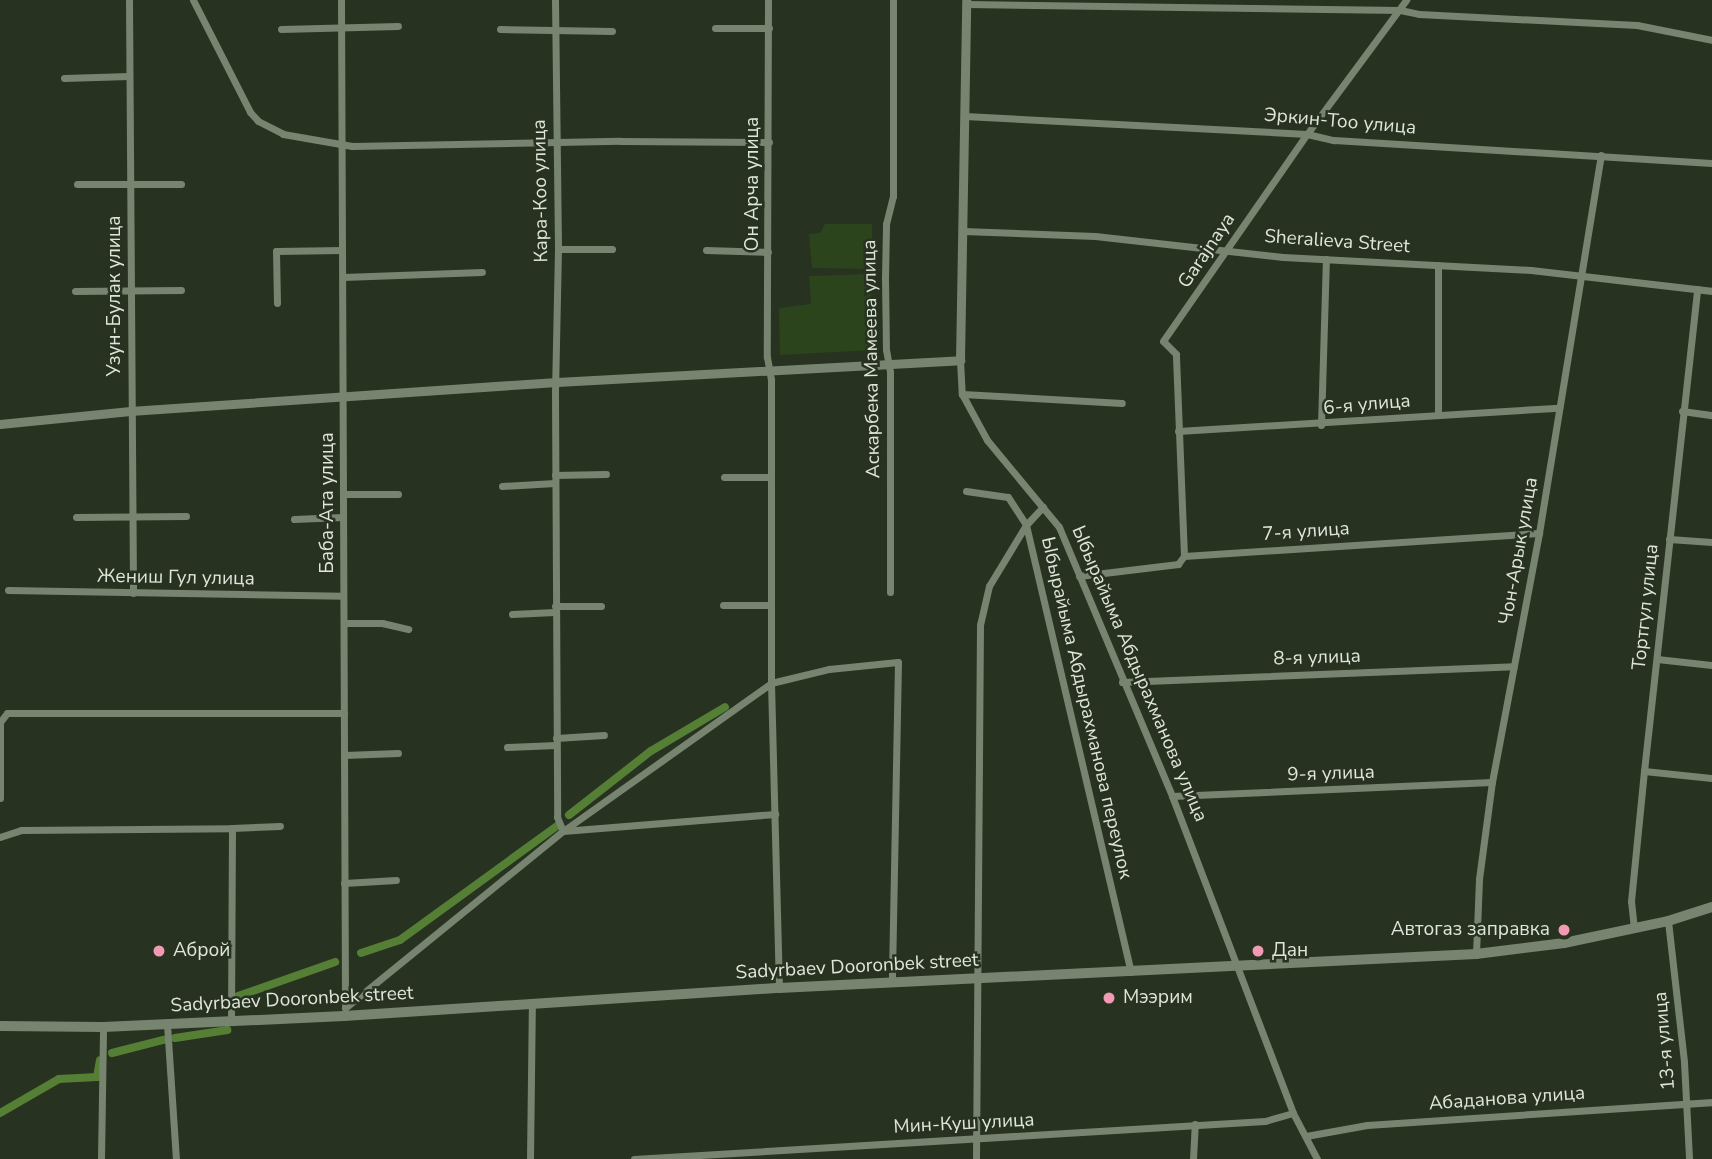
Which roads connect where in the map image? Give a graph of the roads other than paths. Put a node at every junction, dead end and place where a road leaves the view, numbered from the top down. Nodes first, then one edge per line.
1 (129, 0) edge
2 (193, 0) edge
3 (341, 0) edge
4 (555, 0) edge
5 (768, 0) edge
6 (893, 0) edge
7 (1406, 0) edge
8 (966, 2) edge
9 (1400, 10) junction
10 (341, 26) junction
11 (398, 26) dead end
12 (715, 28) dead end
13 (769, 28) junction
14 (281, 29) dead end
15 (500, 29) dead end
16 (555, 30) junction
17 (612, 31) dead end
18 (1712, 40) edge
19 (129, 76) junction
20 (64, 78) dead end
21 (965, 116) junction
22 (1307, 134) junction
23 (769, 142) junction
24 (341, 144) junction
25 (556, 144) junction
26 (1601, 155) junction
27 (1712, 163) edge
28 (77, 184) dead end
29 (180, 184) dead end
30 (131, 185) junction
31 (963, 231) junction
32 (1227, 248) junction
33 (558, 249) junction
34 (612, 249) dead end
35 (342, 250) junction
36 (706, 250) dead end
37 (768, 252) junction
38 (1326, 259) junction
39 (1438, 265) junction
40 (482, 272) dead end
41 (1583, 276) junction
42 (343, 277) junction
43 (1697, 289) junction
44 (181, 290) dead end
45 (75, 291) dead end
46 (133, 291) junction
47 (1712, 291) edge
48 (277, 303) dead end
49 (960, 360) junction
50 (887, 362) junction
51 (769, 369) junction
52 (557, 382) junction
53 (962, 394) junction
54 (343, 399) junction
55 (1122, 403) dead end
56 (1559, 408) junction
57 (130, 411) junction
58 (1682, 411) junction
59 (1438, 415) junction
60 (1712, 415) edge
61 (0, 424) edge
62 (1321, 425) junction
63 (1178, 432) junction
64 (606, 474) dead end
65 (724, 477) dead end
66 (771, 477) junction
67 (555, 479) junction
68 (502, 486) dead end
69 (966, 491) dead end
70 (344, 494) junction
71 (398, 494) dead end
72 (1043, 507) junction
73 (186, 516) dead end
74 (76, 517) dead end
75 (132, 517) junction
76 (343, 517) junction
77 (294, 519) dead end
78 (1026, 525) junction
79 (1539, 533) junction
80 (1669, 539) junction
81 (1712, 542) edge
82 (1184, 556) junction
83 (1079, 576) junction
84 (8, 590) dead end
85 (890, 592) dead end
86 (133, 593) junction
87 (343, 596) junction
88 (770, 605) junction
89 (601, 606) dead end
90 (723, 606) dead end
91 (555, 609) junction
92 (512, 614) dead end
93 (344, 623) junction
94 (408, 629) dead end
95 (1657, 659) junction
96 (1712, 665) edge
97 (1514, 666) junction
98 (1122, 682) junction
99 (771, 683) junction
100 (344, 713) junction
101 (604, 735) dead end
102 (556, 741) junction
103 (507, 747) dead end
104 (398, 753) dead end
105 (344, 755) junction
106 (1644, 771) junction
107 (1712, 778) edge
108 (1492, 782) junction
109 (1172, 796) junction
110 (0, 799) edge
111 (775, 814) junction
112 (280, 826) dead end
113 (232, 828) junction
114 (563, 831) junction
115 (0, 837) edge
116 (396, 880) dead end
117 (344, 883) junction
118 (1712, 907) edge
119 (1668, 920) junction
120 (1634, 929) junction
121 (1476, 954) junction
122 (1239, 965) junction
123 (1131, 972) junction
124 (977, 978) junction
125 (892, 982) junction
126 (779, 988) junction
127 (532, 1004) junction
128 (344, 1011) junction
129 (231, 1021) junction
130 (167, 1024) junction
131 (0, 1026) edge
132 (103, 1027) junction
133 (1712, 1102) edge
134 (1686, 1105) junction
135 (1293, 1113) junction
136 (1195, 1124) junction
137 (976, 1136) junction
138 (1306, 1136) junction
139 (745, 1156) edge
140 (101, 1159) edge
141 (176, 1159) edge
142 (530, 1159) edge
143 (634, 1159) edge
144 (976, 1159) edge
145 (1193, 1159) edge
146 (1317, 1159) edge
147 (1689, 1159) edge

1 - 19 street, Узун-Булак улица
2 - 24 street
3 - 10 street, Баба-Ата улица
4 - 16 street, Кара-Коо улица
5 - 13 street, Он Арча улица
6 - 50 street, Аскарбека Мамеева улица
7 - 9 street, Garajnaya
8 - 9 street
8 - 21 street, Ыбырайыма Абдырахманова улица
9 - 18 street
9 - 22 street, Garajnaya
10 - 11 street
10 - 14 street
10 - 24 street, Баба-Ата улица
12 - 13 street
13 - 23 street, Он Арча улица
15 - 16 street
16 - 17 street
16 - 25 street, Кара-Коо улица
19 - 20 street
19 - 30 street, Узун-Булак улица
21 - 22 street, Эркин-Тоо улица
21 - 31 street, Ыбырайыма Абдырахманова улица
22 - 26 street, Эркин-Тоо улица
22 - 32 street, Garajnaya
23 - 25 street
23 - 37 street, Он Арча улица
24 - 25 street
24 - 35 street, Баба-Ата улица
25 - 33 street, Кара-Коо улица
26 - 27 street, Эркин-Тоо улица
26 - 41 street, Чон-Арык улица
28 - 30 street
29 - 30 street
30 - 46 street, Узун-Булак улица
31 - 32 street, Sheralieva Street
31 - 49 street, Ыбырайыма Абдырахманова улица
32 - 38 street, Sheralieva Street
32 - 63 street, Garajnaya
33 - 34 street
33 - 52 street, Кара-Коо улица
35 - 42 street, Баба-Ата улица
35 - 48 street
36 - 37 street
37 - 51 street, Он Арча улица
38 - 39 street, Sheralieva Street
38 - 62 street
39 - 41 street, Sheralieva Street
39 - 59 street
40 - 42 street
41 - 43 street, Sheralieva Street
41 - 56 street, Чон-Арык улица
42 - 54 street, Баба-Ата улица
43 - 47 street, Sheralieva Street
43 - 58 street, Тортгул улица
44 - 46 street
45 - 46 street
46 - 57 street, Узун-Булак улица
49 - 50 street
49 - 53 street, Ыбырайыма Абдырахманова улица
50 - 51 street
50 - 85 street, Аскарбека Мамеева улица
51 - 52 street
51 - 66 street, Он Арча улица
52 - 54 street
52 - 67 street, Кара-Коо улица
53 - 55 street
53 - 72 street, Ыбырайыма Абдырахманова улица
54 - 57 street
54 - 70 street, Баба-Ата улица
56 - 59 street, 6-я улица
56 - 79 street, Чон-Арык улица
57 - 61 street
57 - 75 street, Узун-Булак улица
58 - 60 street
58 - 80 street, Тортгул улица
59 - 62 street, 6-я улица
62 - 63 street, 6-я улица
63 - 82 street, Garajnaya
64 - 67 street
65 - 66 street
66 - 88 street, Он Арча улица
67 - 68 street
67 - 91 street, Кара-Коо улица
69 - 78 street, Ыбырайыма Абдырахманова переулок
70 - 71 street
70 - 76 street, Баба-Ата улица
72 - 78 street
72 - 83 street, Ыбырайыма Абдырахманова улица
73 - 75 street
74 - 75 street
75 - 86 street, Узун-Булак улица
76 - 77 street
76 - 87 street, Баба-Ата улица
78 - 123 street, Ыбырайыма Абдырахманова переулок
78 - 124 street
79 - 82 street, 7-я улица
79 - 97 street, Чон-Арык улица
80 - 81 street
80 - 95 street, Тортгул улица
82 - 83 street, 7-я улица
83 - 98 street, Ыбырайыма Абдырахманова улица
84 - 86 street, Жениш Гул улица
86 - 87 street, Жениш Гул улица
87 - 93 street, Баба-Ата улица
88 - 90 street
88 - 99 street, Он Арча улица
89 - 91 street
91 - 92 street
91 - 102 street, Кара-Коо улица
93 - 94 street
93 - 100 street, Баба-Ата улица
95 - 96 street
95 - 106 street, Тортгул улица
97 - 98 street, 8-я улица
97 - 108 street, Чон-Арык улица
98 - 109 street, Ыбырайыма Абдырахманова улица
99 - 111 street, Он Арча улица
99 - 114 street
99 - 125 street
100 - 105 street, Баба-Ата улица
100 - 110 street
101 - 102 street
102 - 103 street
102 - 114 street, Кара-Коо улица
104 - 105 street
105 - 117 street, Баба-Ата улица
106 - 107 street
106 - 120 street, Тортгул улица
108 - 109 street, 9-я улица
108 - 121 street, Чон-Арык улица
109 - 122 street, Ыбырайыма Абдырахманова улица
111 - 114 street
111 - 126 street, Он Арча улица
112 - 113 street
113 - 115 street
113 - 129 street
114 - 128 street
116 - 117 street
117 - 128 street, Баба-Ата улица
118 - 119 main road, Sadyrbaev Dooronbek street
119 - 120 main road, Sadyrbaev Dooronbek street
119 - 134 street, 13-я улица
120 - 121 main road, Sadyrbaev Dooronbek street
121 - 122 main road, Sadyrbaev Dooronbek street
122 - 123 main road, Sadyrbaev Dooronbek street
122 - 135 street, Ыбырайыма Абдырахманова улица
123 - 124 main road, Sadyrbaev Dooronbek street
124 - 125 main road, Sadyrbaev Dooronbek street
124 - 137 street
125 - 126 main road, Sadyrbaev Dooronbek street
126 - 127 main road, Sadyrbaev Dooronbek street
127 - 128 main road, Sadyrbaev Dooronbek street
127 - 142 street
128 - 129 main road, Sadyrbaev Dooronbek street
129 - 130 main road, Sadyrbaev Dooronbek street
130 - 132 main road, Sadyrbaev Dooronbek street
130 - 141 street
131 - 132 main road, Sadyrbaev Dooronbek street
132 - 140 street
133 - 134 street, Абаданова улица
134 - 138 street, Абаданова улица
134 - 147 street, 13-я улица
135 - 136 street, Мин-Куш улица
135 - 138 street, Ыбырайыма Абдырахманова улица
136 - 137 street, Мин-Куш улица
136 - 145 street
137 - 139 street, Мин-Куш улица
137 - 144 street
138 - 146 street, Ыбырайыма Абдырахманова улица
139 - 143 street, Мин-Куш улица

